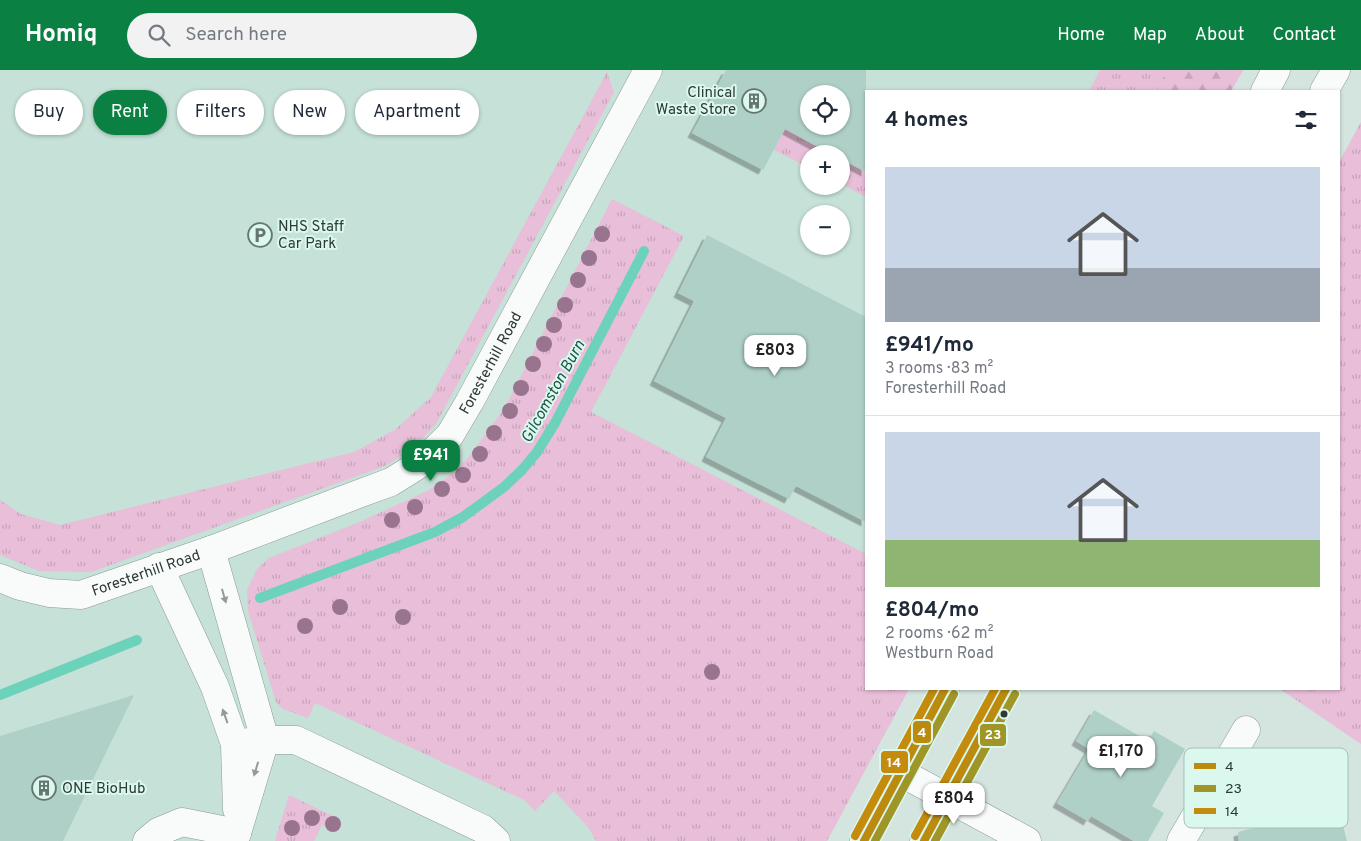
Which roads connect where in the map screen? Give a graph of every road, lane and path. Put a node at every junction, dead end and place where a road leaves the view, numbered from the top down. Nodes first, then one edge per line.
1 (648, 70) edge
2 (1276, 70) edge
3 (1336, 70) edge
4 (1266, 90) edge
5 (1325, 90) edge
6 (211, 550) junction
7 (159, 567) junction
8 (0, 578) edge
9 (233, 628) junction
10 (194, 644) junction
11 (944, 690) edge
12 (1005, 690) edge
13 (1246, 730) dead end
14 (265, 740) junction
15 (235, 744) junction
16 (1235, 748) edge
17 (900, 772) junction
18 (948, 797) junction
19 (1189, 828) edge
20 (238, 833) junction
21 (147, 841) edge
22 (496, 841) edge
23 (864, 841) edge
24 (924, 841) edge
25 (1027, 841) edge
26 (1181, 841) edge

1 - 6 street, Foresterhill Road
2 - 4 street
3 - 5 street
6 - 7 street, Foresterhill Road
6 -> 9 street
7 - 8 street, Foresterhill Road
7 - 10 street
9 - 10 street
9 - 14 street
15 -> 10 street
11 - 17 street
12 - 18 street
13 - 16 street
14 - 15 street
14 -> 20 street
14 - 22 street
15 - 20 street
17 - 18 street
17 - 23 street
18 - 24 street
18 - 25 street
19 - 26 street
20 - 21 street

